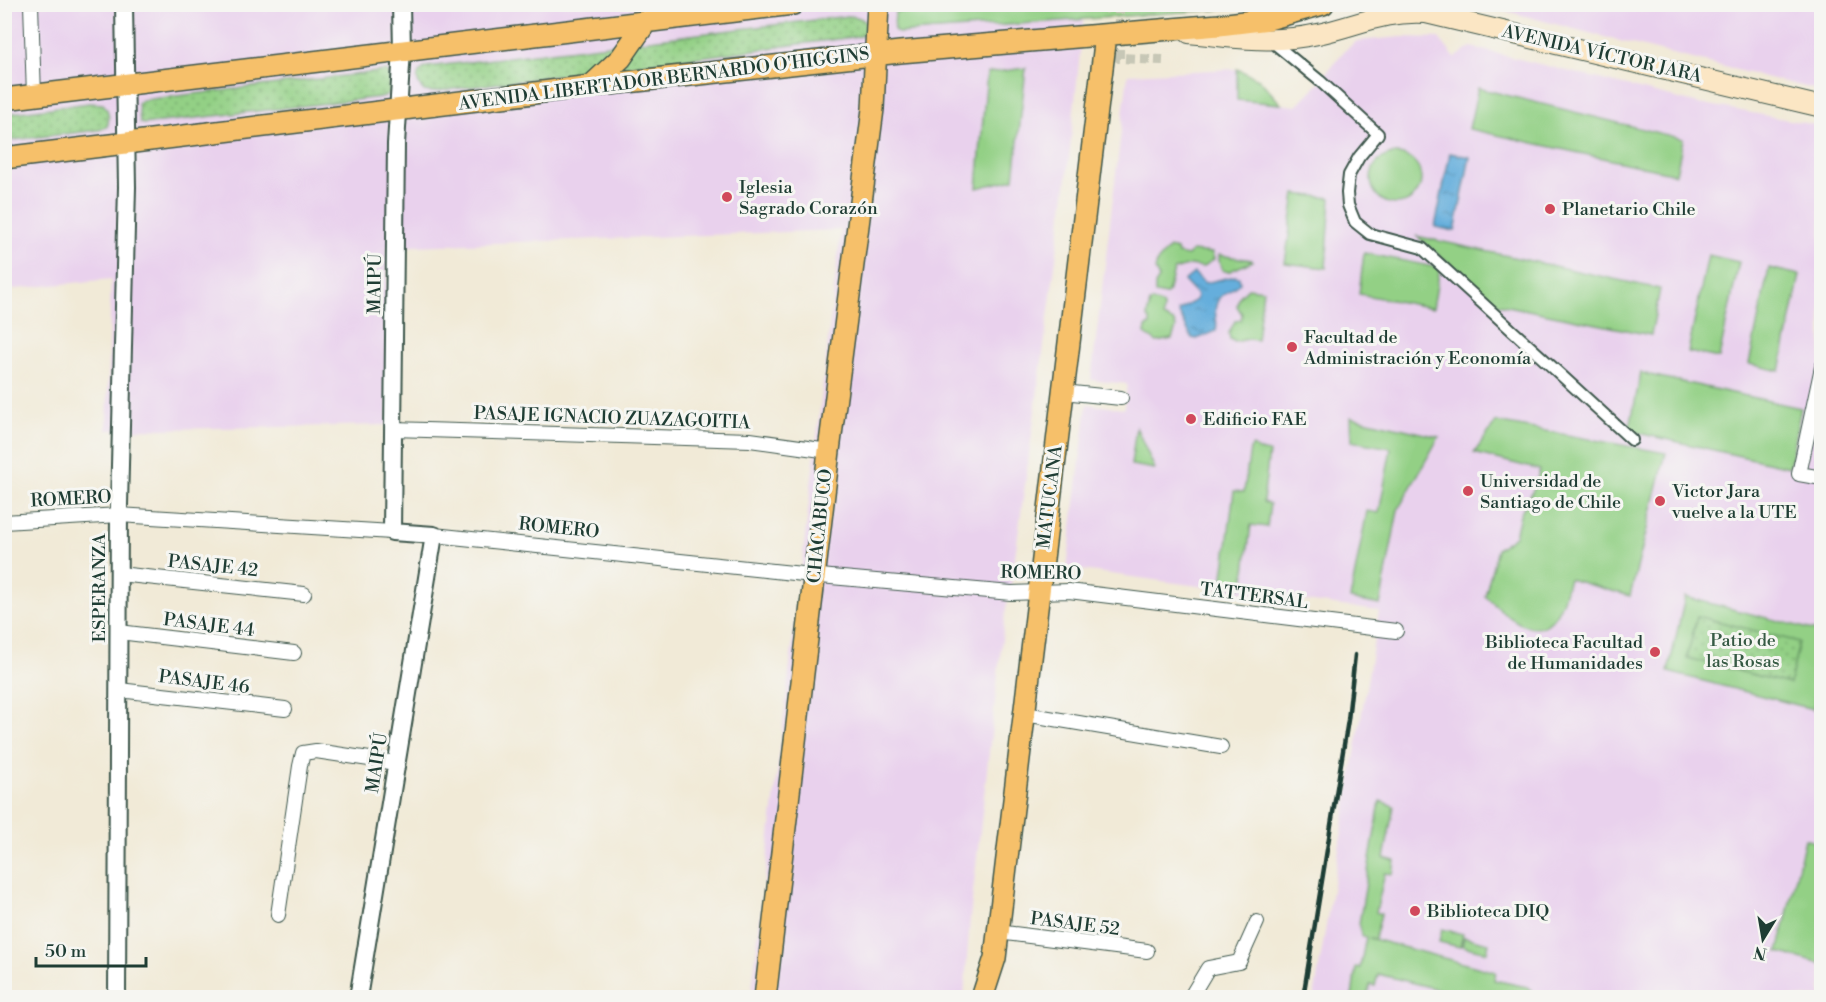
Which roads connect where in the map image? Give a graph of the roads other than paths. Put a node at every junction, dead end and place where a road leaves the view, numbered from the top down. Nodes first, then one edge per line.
1 (31, 4) edge
2 (123, 4) edge
3 (401, 4) edge
4 (793, 4) edge
5 (878, 4) edge
6 (1323, 4) edge
7 (649, 13) edge
8 (1168, 30) junction
9 (1106, 34) junction
10 (1270, 40) junction
11 (402, 50) junction
12 (876, 55) junction
13 (125, 85) junction
14 (591, 86) junction
15 (34, 96) junction
16 (4, 99) edge
17 (1821, 108) edge
18 (399, 110) junction
19 (126, 143) junction
20 (4, 158) edge
21 (1821, 367) edge
22 (1063, 392) junction
23 (1120, 398) dead end
24 (393, 429) junction
25 (1632, 440) dead end
26 (829, 451) junction
27 (1821, 478) edge
28 (119, 515) junction
29 (4, 522) edge
30 (392, 532) junction
31 (434, 535) junction
32 (119, 574) junction
33 (815, 575) junction
34 (1039, 592) junction
35 (304, 594) dead end
36 (1108, 595) joint
37 (1396, 631) dead end
38 (119, 632) junction
39 (294, 653) dead end
40 (119, 690) junction
41 (285, 709) dead end
42 (1025, 714) junction
43 (1221, 747) dead end
44 (396, 763) junction
45 (278, 915) dead end
46 (1257, 922) dead end
47 (998, 932) junction
48 (1147, 951) dead end
49 (995, 958) junction
50 (117, 998) edge
51 (358, 998) edge
52 (765, 998) edge
53 (982, 998) edge
54 (999, 998) edge
55 (1190, 998) edge

1 - 15 street
2 - 13 street, ESPERANZA
3 - 11 street, MAIPÚ
4 - 7 main road
5 - 12 main road, CHACABUCO
6 - 8 main road, AVENIDA LIBERTADOR BERNARDO O'HIGGINS
7 - 11 main road
7 - 14 main road
8 - 9 main road, AVENIDA LIBERTADOR BERNARDO O'HIGGINS
8 - 10 main road, AVENIDA VÍCTOR JARA
9 - 12 main road, AVENIDA LIBERTADOR BERNARDO O'HIGGINS
9 - 22 main road, MATUCANA
10 - 17 main road, AVENIDA VÍCTOR JARA
10 - 25 street
11 - 13 main road
11 - 18 street, MAIPÚ
12 - 14 main road, AVENIDA LIBERTADOR BERNARDO O'HIGGINS
12 - 26 main road, CHACABUCO
13 - 15 main road
13 - 19 street, ESPERANZA
14 - 18 main road, AVENIDA LIBERTADOR BERNARDO O'HIGGINS
15 - 16 main road
18 - 19 main road, AVENIDA LIBERTADOR BERNARDO O'HIGGINS
18 - 24 street, MAIPÚ
19 - 20 main road, AVENIDA LIBERTADOR BERNARDO O'HIGGINS
19 - 28 street, ESPERANZA
21 - 27 street
22 - 23 street
22 - 34 main road, MATUCANA
24 - 26 street, PASAJE IGNACIO ZUAZAGOITIA
24 - 30 street, MAIPÚ
26 - 33 main road, CHACABUCO
28 - 29 street, ROMERO
28 - 30 street, ROMERO
28 - 32 street, ESPERANZA
30 - 31 street, ROMERO
31 - 33 street, ROMERO
31 - 44 street, MAIPÚ
32 - 35 street, PASAJE 42
32 - 38 street, ESPERANZA
33 - 34 street, ROMERO
33 - 52 main road, CHACABUCO
34 - 36 street, ROMERO
34 - 42 main road, MATUCANA
36 - 37 street, TATTERSAL
38 - 39 street, PASAJE 44
38 - 40 street, ESPERANZA
40 - 41 street, PASAJE 46
40 - 50 street, ESPERANZA
42 - 43 street
42 - 47 main road, MATUCANA
44 - 45 street
44 - 51 street, MAIPÚ
46 - 55 street
47 - 48 street, PASAJE 52
47 - 49 main road, MATUCANA
49 - 53 main road, MATUCANA
49 - 54 main road, MATUCANA

